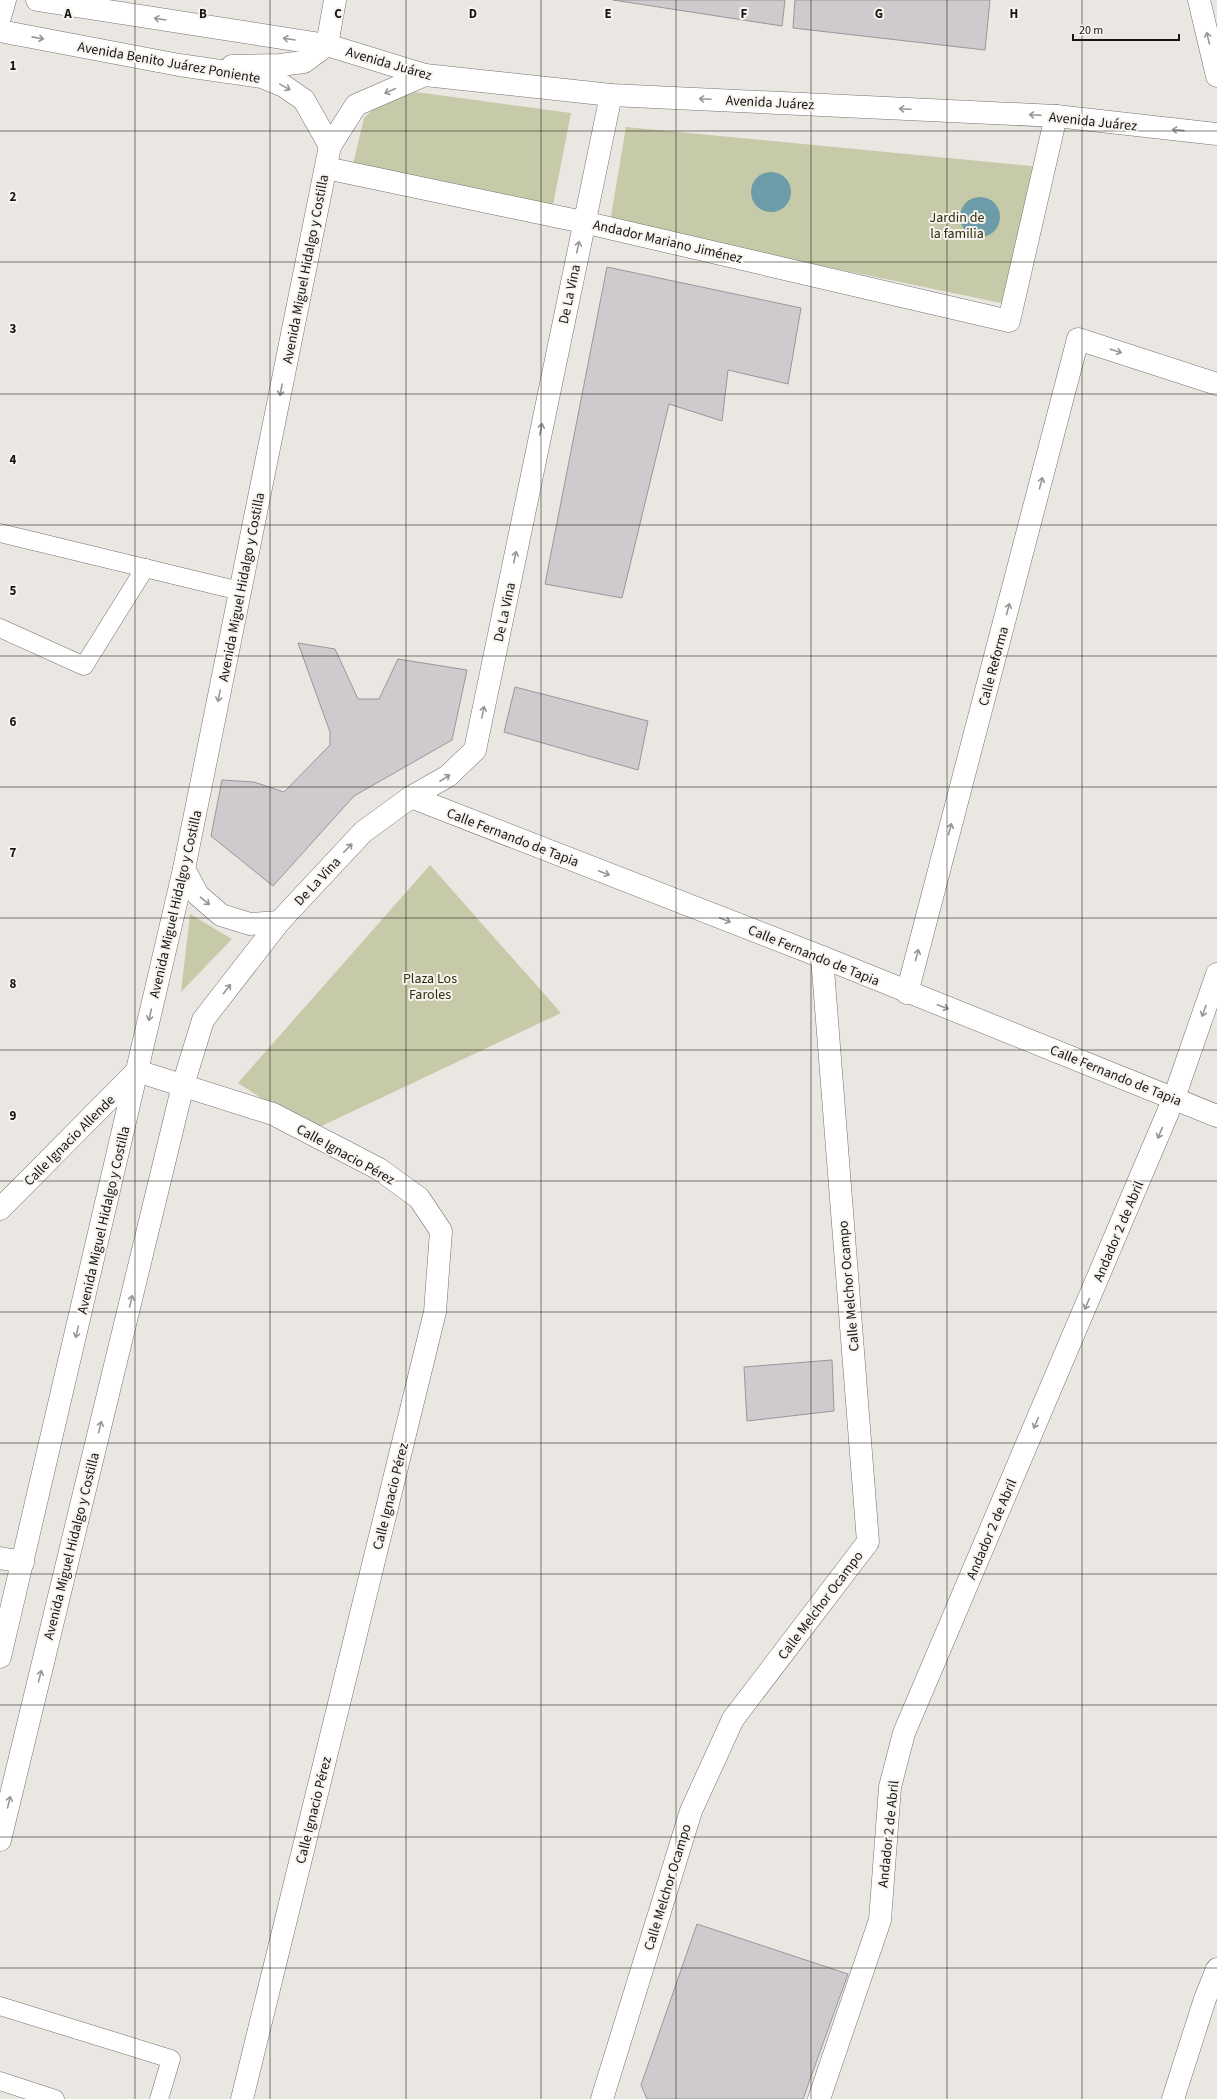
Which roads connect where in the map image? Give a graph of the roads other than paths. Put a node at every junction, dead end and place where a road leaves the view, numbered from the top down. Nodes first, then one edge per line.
1 (5, 0) edge
2 (37, 0) edge
3 (335, 0) edge
4 (1199, 0) edge
5 (0, 17) edge
6 (0, 31) edge
7 (327, 45) junction
8 (179, 65) junction
9 (425, 75) junction
10 (1217, 76) edge
11 (611, 95) junction
12 (1056, 116) junction
13 (1217, 134) edge
14 (330, 146) junction
15 (326, 168) junction
16 (584, 222) junction
17 (1217, 384) edge
18 (0, 533) edge
19 (145, 568) junction
20 (240, 591) junction
21 (0, 628) edge
22 (411, 797) junction
23 (184, 869) junction
24 (279, 922) junction
25 (822, 958) junction
26 (1217, 974) edge
27 (907, 993) junction
28 (203, 1020) joint
29 (137, 1071) junction
30 (183, 1085) junction
31 (1174, 1098) junction
32 (1217, 1116) edge
33 (0, 1209) edge
34 (0, 1558) edge
35 (23, 1562) junction
36 (0, 1657) edge
37 (0, 1840) edge
38 (1217, 1969) edge
39 (0, 2006) edge
40 (0, 2082) edge
41 (55, 2099) edge
42 (159, 2099) edge
43 (242, 2099) edge
44 (602, 2099) edge
45 (819, 2099) edge
46 (1173, 2099) edge

1 - 5 street
7 -> 2 street
3 - 7 street
10 -> 4 street
6 -> 8 street, Avenida Benito Juárez Poniente
7 - 8 street
7 - 9 street, Avenida Juárez
8 -> 14 street, Avenida Benito Juárez Poniente
9 - 11 street, Avenida Juárez
9 -> 14 street
12 -> 11 street, Avenida Juárez
11 - 16 street, De La Vina
13 -> 12 street, Avenida Juárez
12 - 16 street, Andador Mariano Jiménez
14 - 15 street, Avenida Miguel Hidalgo y Costilla
15 - 16 street, Andador Mariano Jiménez
15 -> 20 street, Avenida Miguel Hidalgo y Costilla
22 -> 16 street, De La Vina
27 -> 17 street, Calle Reforma
18 - 19 lane
19 - 20 lane
19 - 21 lane
20 -> 23 street, Avenida Miguel Hidalgo y Costilla
24 -> 22 street, De La Vina
22 -> 25 street, Calle Fernando de Tapia
23 -> 24 street
23 -> 29 street, Avenida Miguel Hidalgo y Costilla
28 -> 24 street, De La Vina
25 - 27 street, Calle Fernando de Tapia
25 - 44 street, Calle Melchor Ocampo
26 -> 31 street, Andador 2 de Abril
27 -> 31 street, Calle Fernando de Tapia
28 - 30 street, Avenida Miguel Hidalgo y Costilla
29 - 30 street, Calle Ignacio Pérez
29 - 33 street, Calle Ignacio Allende
29 -> 35 street, Avenida Miguel Hidalgo y Costilla
37 -> 30 street, Avenida Miguel Hidalgo y Costilla
30 - 43 street, Calle Ignacio Pérez
31 - 32 street, Calle Fernando de Tapia
31 -> 45 street, Andador 2 de Abril
34 - 35 street
35 - 36 street, Avenida Miguel Hidalgo y Costilla
38 - 46 street
39 - 42 lane
40 - 41 lane

